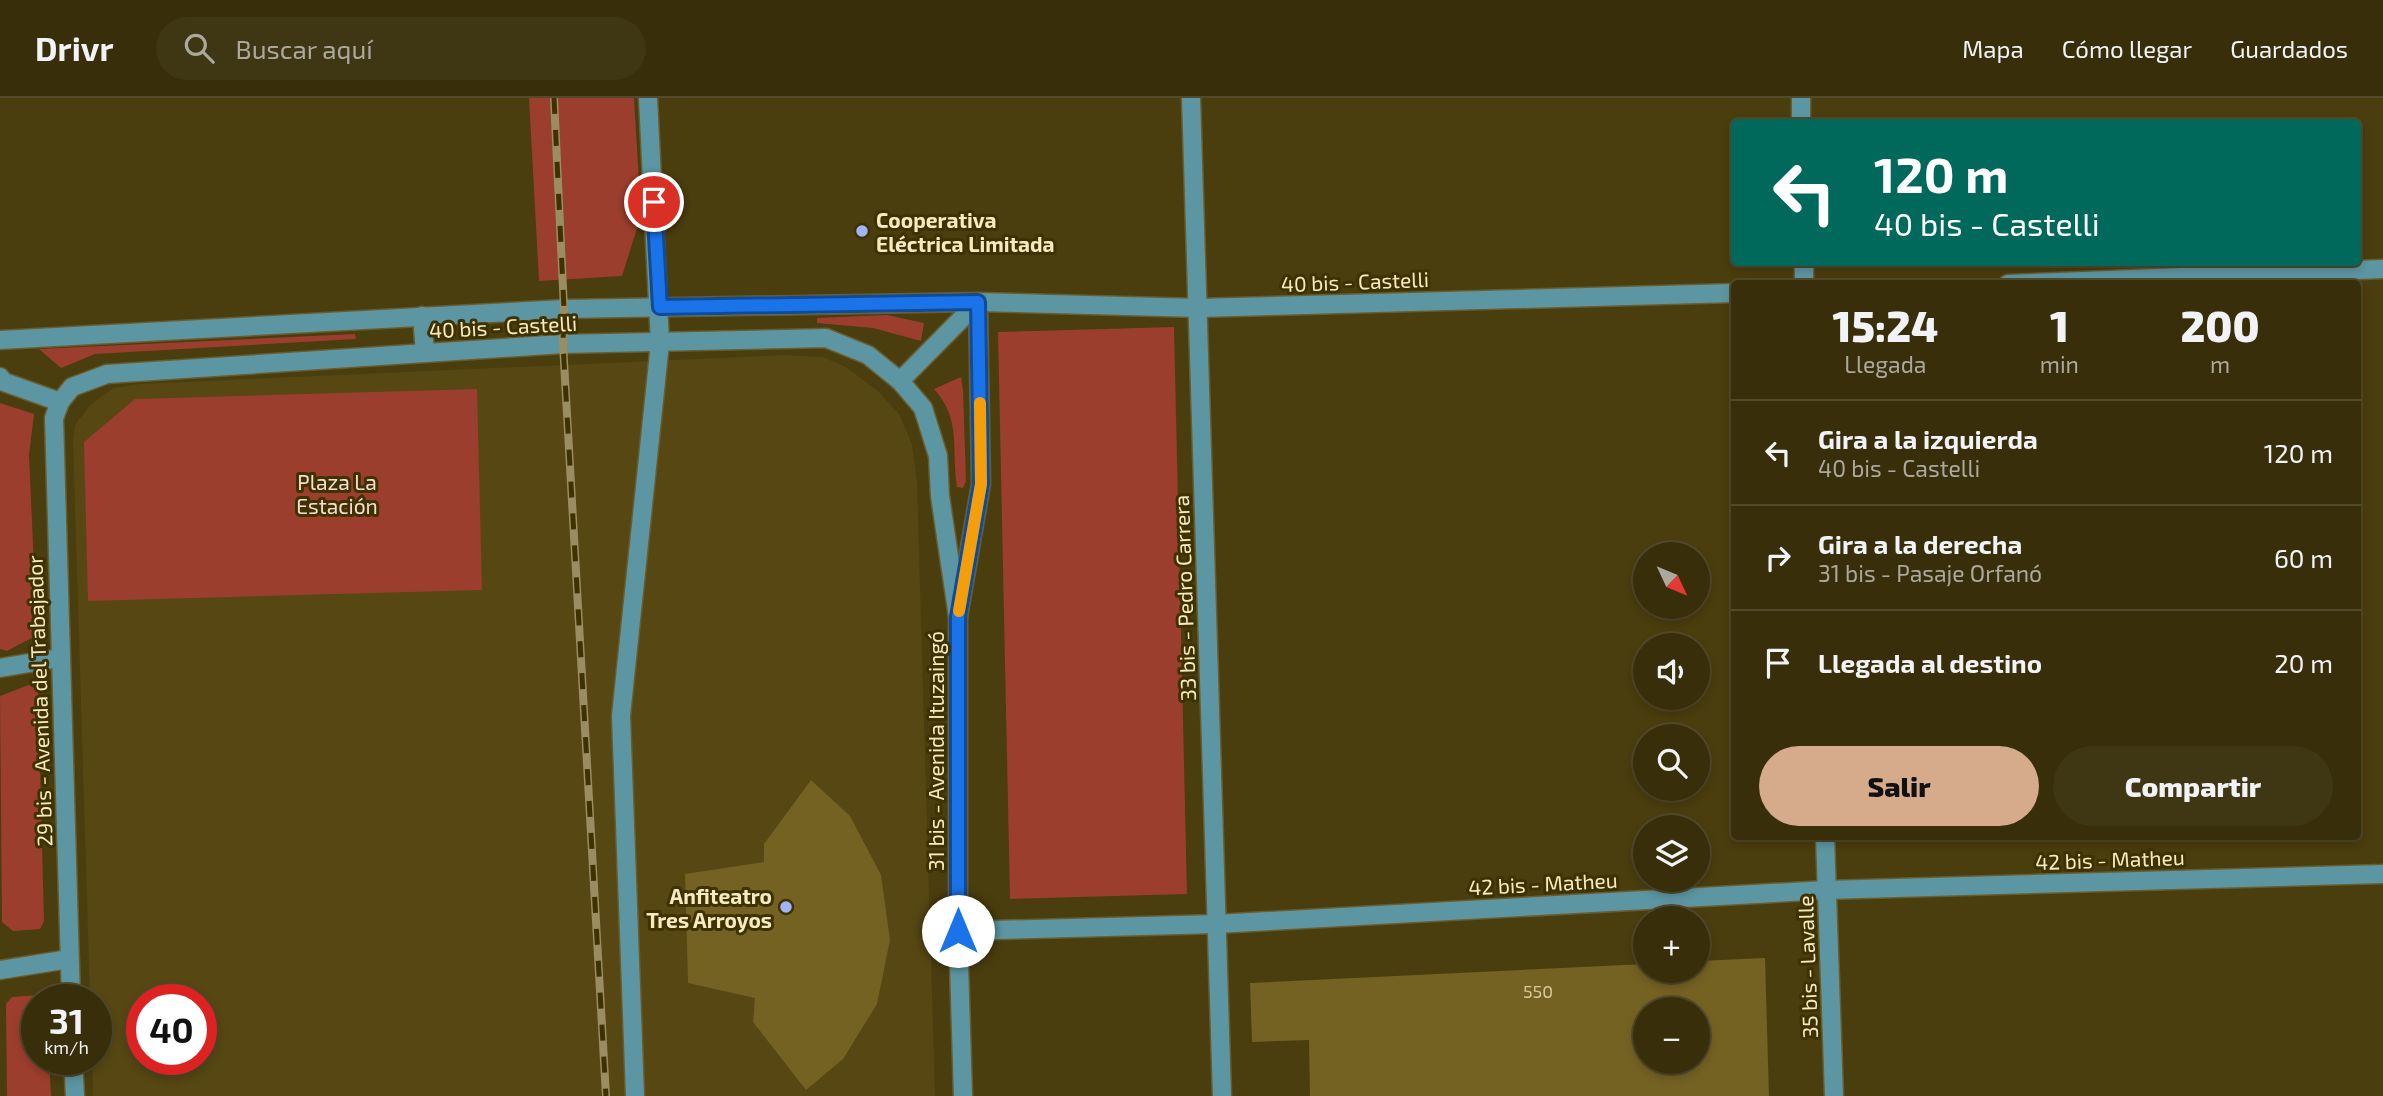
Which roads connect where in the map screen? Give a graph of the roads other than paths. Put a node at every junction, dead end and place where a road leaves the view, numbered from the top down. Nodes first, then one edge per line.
1 (648, 98) edge
2 (1191, 98) edge
3 (1801, 98) edge
4 (1801, 119) edge
5 (2383, 269) edge
6 (2108, 280) edge
7 (1731, 293) edge
8 (978, 302) junction
9 (660, 307) junction
10 (1198, 308) junction
11 (422, 316) junction
12 (0, 340) edge
13 (660, 343) junction
14 (425, 354) junction
15 (0, 377) edge
16 (900, 381) junction
17 (60, 402) junction
18 (958, 617) junction
19 (59, 658) junction
20 (0, 668) edge
21 (1825, 840) edge
22 (2383, 874) edge
23 (1827, 890) junction
24 (1216, 924) junction
25 (958, 931) junction
26 (69, 959) junction
27 (0, 970) edge
28 (70, 984) edge
29 (74, 1075) edge
30 (75, 1096) edge
31 (635, 1096) edge
32 (963, 1096) edge
33 (1222, 1096) edge
34 (1834, 1096) edge

1 - 9 street
2 - 10 street, 33 bis - Pedro Carrera
3 - 4 street
5 - 6 street
7 - 10 street, 40 bis - Castelli
8 - 9 street, 40 bis - Castelli
8 - 10 street, 40 bis - Castelli
8 - 16 street
8 - 18 street, 31 bis - Avenida Ituzaingó
9 - 11 street, 40 bis - Castelli
9 - 13 street
10 - 24 street, 33 bis - Pedro Carrera
11 - 12 street, 40 bis - Castelli
11 - 14 street
13 - 14 street, 40 bis - Castelli
13 - 16 street, 40 bis - Castelli
13 - 31 street
14 - 17 street, 40 bis - Castelli
15 - 17 street
16 - 18 street, 31 bis - Avenida Ituzaingó
17 - 19 street, 29 bis - Avenida del Trabajador
18 - 25 street, 31 bis - Avenida Ituzaingó
19 - 20 street
19 - 26 street, 29 bis - Avenida del Trabajador
21 - 23 street, 35 bis - Lavalle
22 - 23 street, 42 bis - Matheu
23 - 24 street, 42 bis - Matheu
23 - 34 street, 35 bis - Lavalle
24 - 25 street, 42 bis - Matheu
24 - 33 street, 33 bis - Pedro Carrera
25 - 32 street, 31 bis - Avenida Ituzaingó
26 - 27 street
26 - 28 street, 29 bis - Avenida del Trabajador
29 - 30 street

